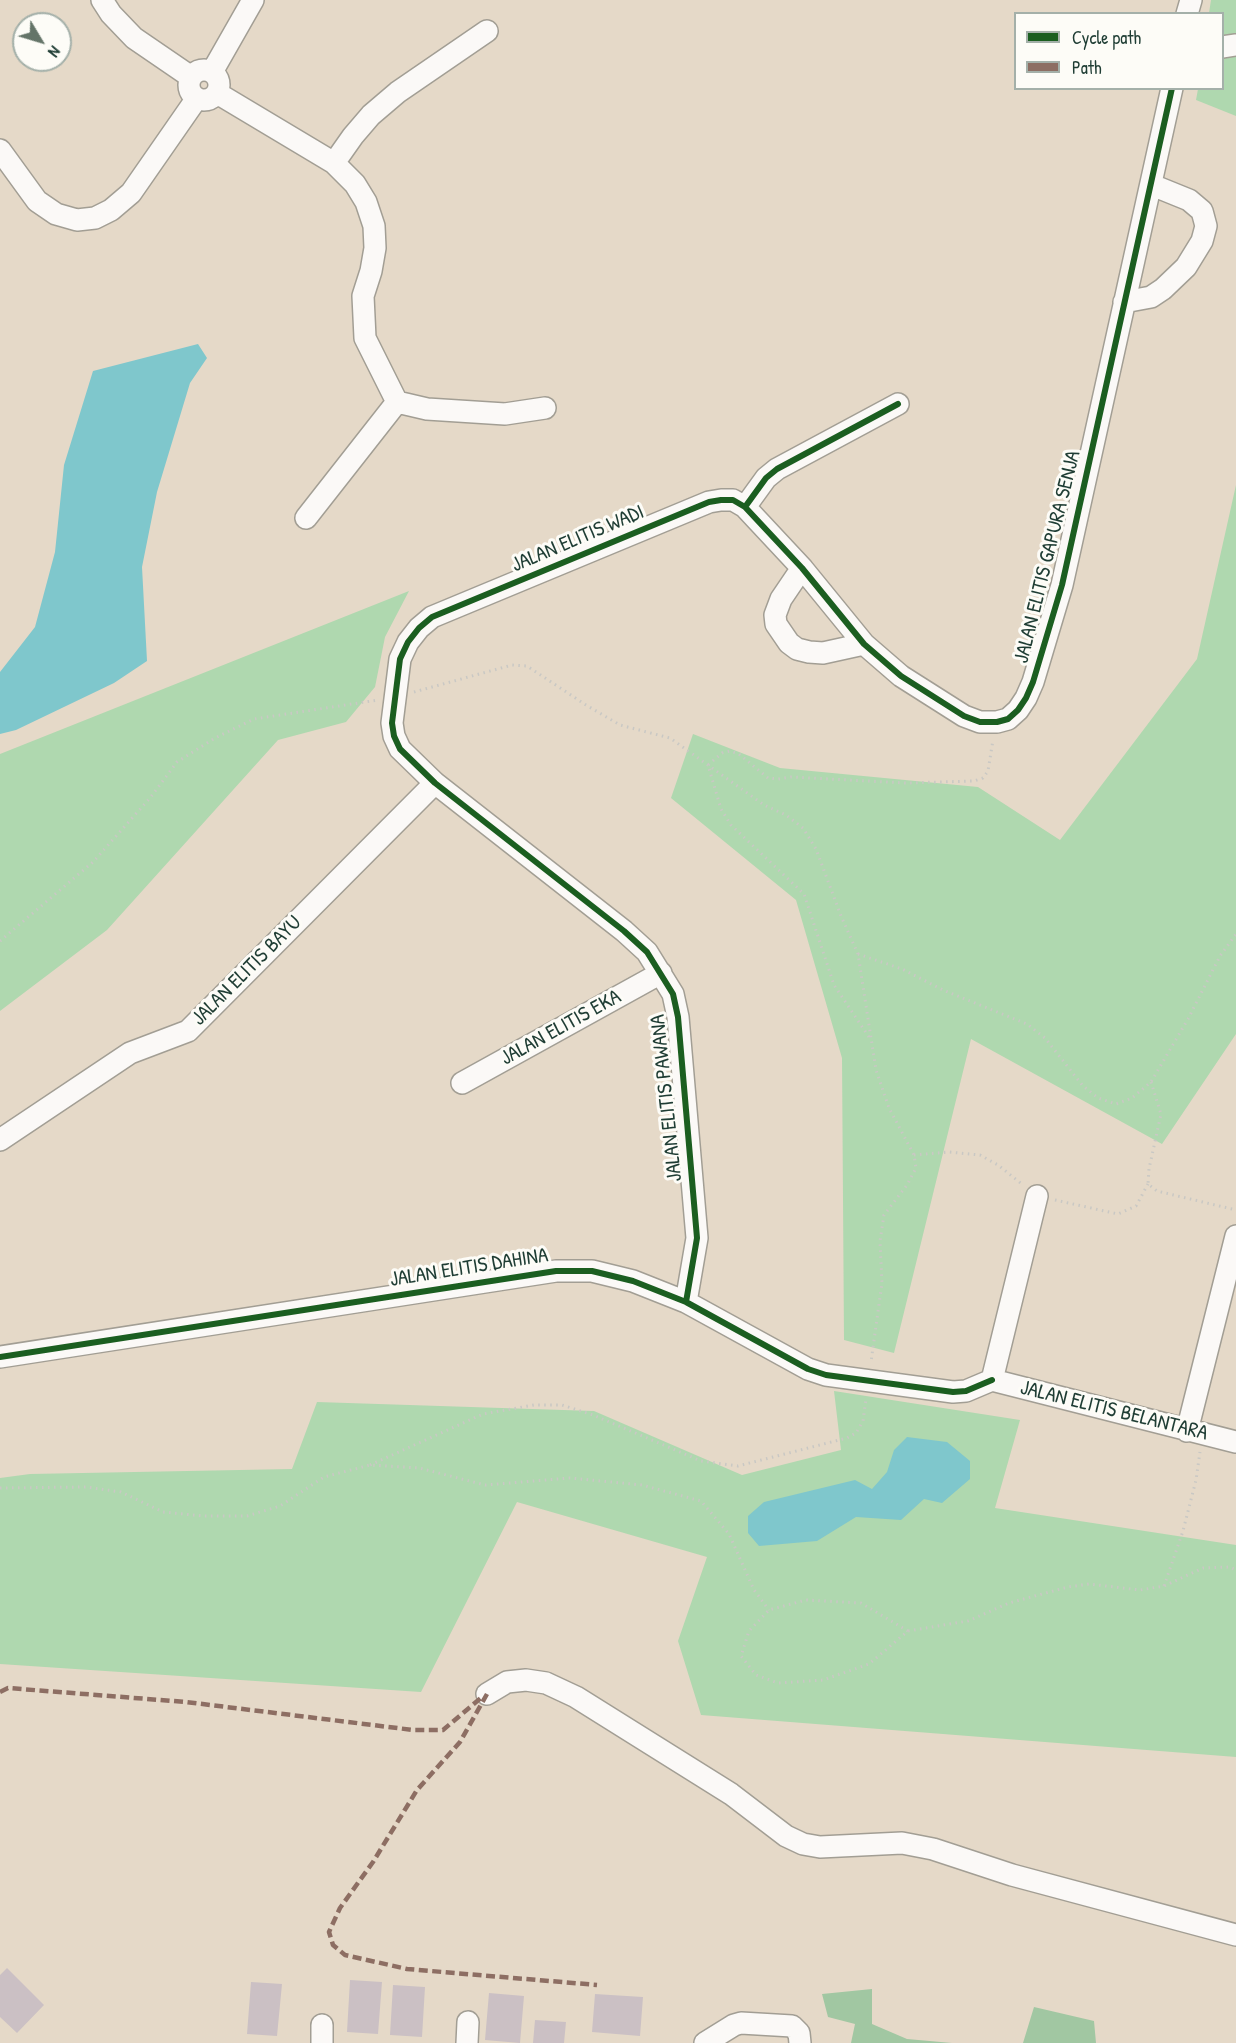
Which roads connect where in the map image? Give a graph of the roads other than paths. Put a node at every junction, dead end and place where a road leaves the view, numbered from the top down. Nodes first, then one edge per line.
1 (102, 0) edge
2 (253, 0) edge
3 (487, 31) dead end
4 (208, 87) junction
5 (1172, 90) edge
6 (0, 150) edge
7 (334, 163) junction
8 (1152, 186) junction
9 (1124, 303) junction
10 (397, 402) junction
11 (898, 404) dead end
12 (545, 408) dead end
13 (745, 507) junction
14 (306, 518) dead end
15 (802, 568) junction
16 (864, 644) junction
17 (435, 783) junction
18 (661, 973) junction
19 (462, 1083) dead end
20 (0, 1140) edge
21 (1037, 1196) road end
22 (1236, 1236) edge
23 (686, 1302) junction
24 (0, 1357) edge
25 (992, 1380) junction
26 (1192, 1432) junction
27 (1236, 1442) edge
28 (487, 1694) dead end
29 (1236, 1935) edge
30 (705, 2043) edge
31 (800, 2043) edge

1 - 4 street
2 - 4 street
3 - 7 street
4 - 6 street
4 - 7 street
5 - 8 street, JALAN ELITIS GAPURA SENJA
7 - 10 street
8 - 9 street, JALAN ELITIS GAPURA SENJA
8 - 9 street
9 - 16 street, JALAN ELITIS GAPURA SENJA
10 - 12 street
10 - 14 street
11 - 13 street
13 - 15 street
13 - 17 street, JALAN ELITIS WADI
15 - 16 street
15 - 16 street
17 - 18 street, JALAN ELITIS PAWANA
17 - 20 street, JALAN ELITIS BAYU
18 - 19 street, JALAN ELITIS EKA
18 - 23 street, JALAN ELITIS PAWANA
21 - 25 street
22 - 26 street
23 - 24 street, JALAN ELITIS DAHINA
23 - 25 street, JALAN ELITIS DAHINA
25 - 26 street, JALAN ELITIS BELANTARA
26 - 27 street, JALAN ELITIS BELANTARA
28 - 29 street
30 - 31 street

